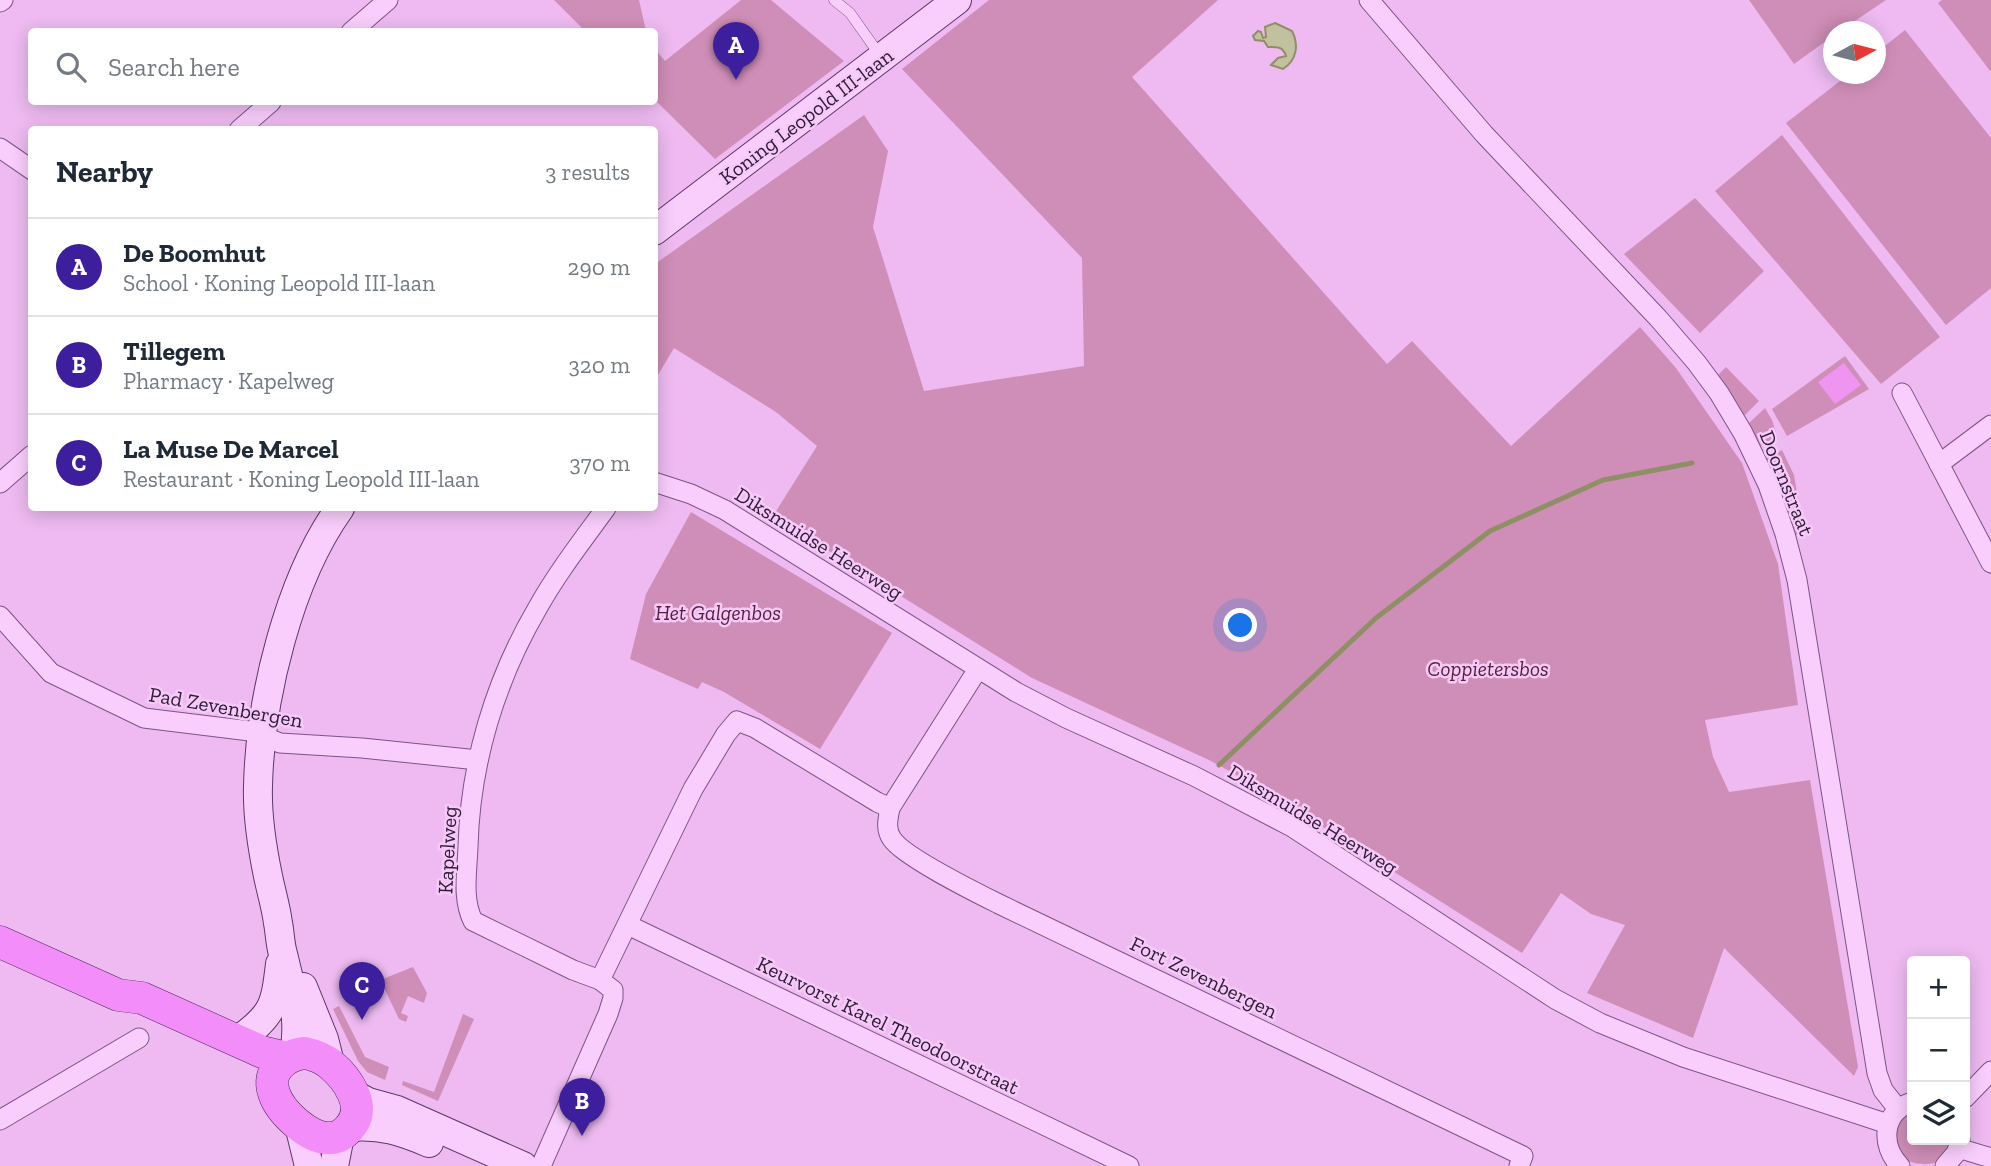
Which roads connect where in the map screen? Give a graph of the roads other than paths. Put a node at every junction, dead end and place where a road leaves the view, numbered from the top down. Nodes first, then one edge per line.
1 (388, 0) edge
2 (834, 0) edge
3 (957, 0) edge
4 (1369, 0) edge
5 (356, 28) edge
6 (882, 58) junction
7 (268, 105) edge
8 (244, 126) edge
9 (0, 148) edge
10 (28, 167) edge
11 (658, 228) edge
12 (1902, 393) dead end
13 (1991, 425) edge
14 (28, 458) edge
15 (1939, 464) junction
16 (0, 482) edge
17 (658, 483) edge
18 (338, 511) edge
19 (604, 511) edge
20 (1991, 563) edge
21 (0, 616) edge
22 (978, 669) junction
23 (262, 737) junction
24 (478, 760) junction
25 (890, 808) junction
26 (278, 923) junction
27 (628, 925) junction
28 (0, 942) edge
29 (282, 951) junction
30 (600, 980) junction
31 (118, 995) junction
32 (139, 1038) dead end
33 (237, 1041) junction
34 (285, 1063) junction
35 (330, 1063) junction
36 (1991, 1071) edge
37 (1970, 1093) edge
38 (355, 1095) junction
39 (1899, 1112) edge
40 (0, 1120) edge
41 (299, 1125) junction
42 (342, 1143) edge
43 (1955, 1156) edge
44 (1991, 1158) edge
45 (309, 1166) edge
46 (481, 1166) edge
47 (523, 1166) edge
48 (541, 1166) edge
49 (1129, 1166) edge
50 (1519, 1166) edge
51 (1899, 1166) edge

1 - 5 street
2 - 6 lane
3 - 6 street, Koning Leopold III-laan
4 - 39 street, Doornstraat
6 - 11 street, Koning Leopold III-laan
7 - 8 street
9 - 10 street
12 - 15 street
13 - 15 street
14 - 16 street
15 - 20 street
17 - 22 street, Diksmuidse Heerweg
18 - 23 street
19 - 24 street, Kapelweg
21 - 23 street, Pad Zevenbergen
22 - 25 street
22 - 39 street, Diksmuidse Heerweg
23 - 24 street, Pad Zevenbergen
23 - 26 street
24 - 30 street, Kapelweg
25 - 27 street
25 - 50 street, Fort Zevenbergen
26 - 29 street
26 - 35 street
27 - 30 street
27 - 49 street, Keurvorst Karel Theodoorstraat
28 - 31 main road
29 - 33 street
29 - 34 street
30 - 48 street
31 - 33 main road
31 - 34 main road
32 - 40 street
33 - 34 main road
34 - 35 main road
34 - 41 main road
35 - 38 main road
36 - 37 street
38 - 42 main road
38 - 47 street
39 - 51 street
41 - 42 main road
41 - 45 street
42 - 46 street
43 - 44 street

